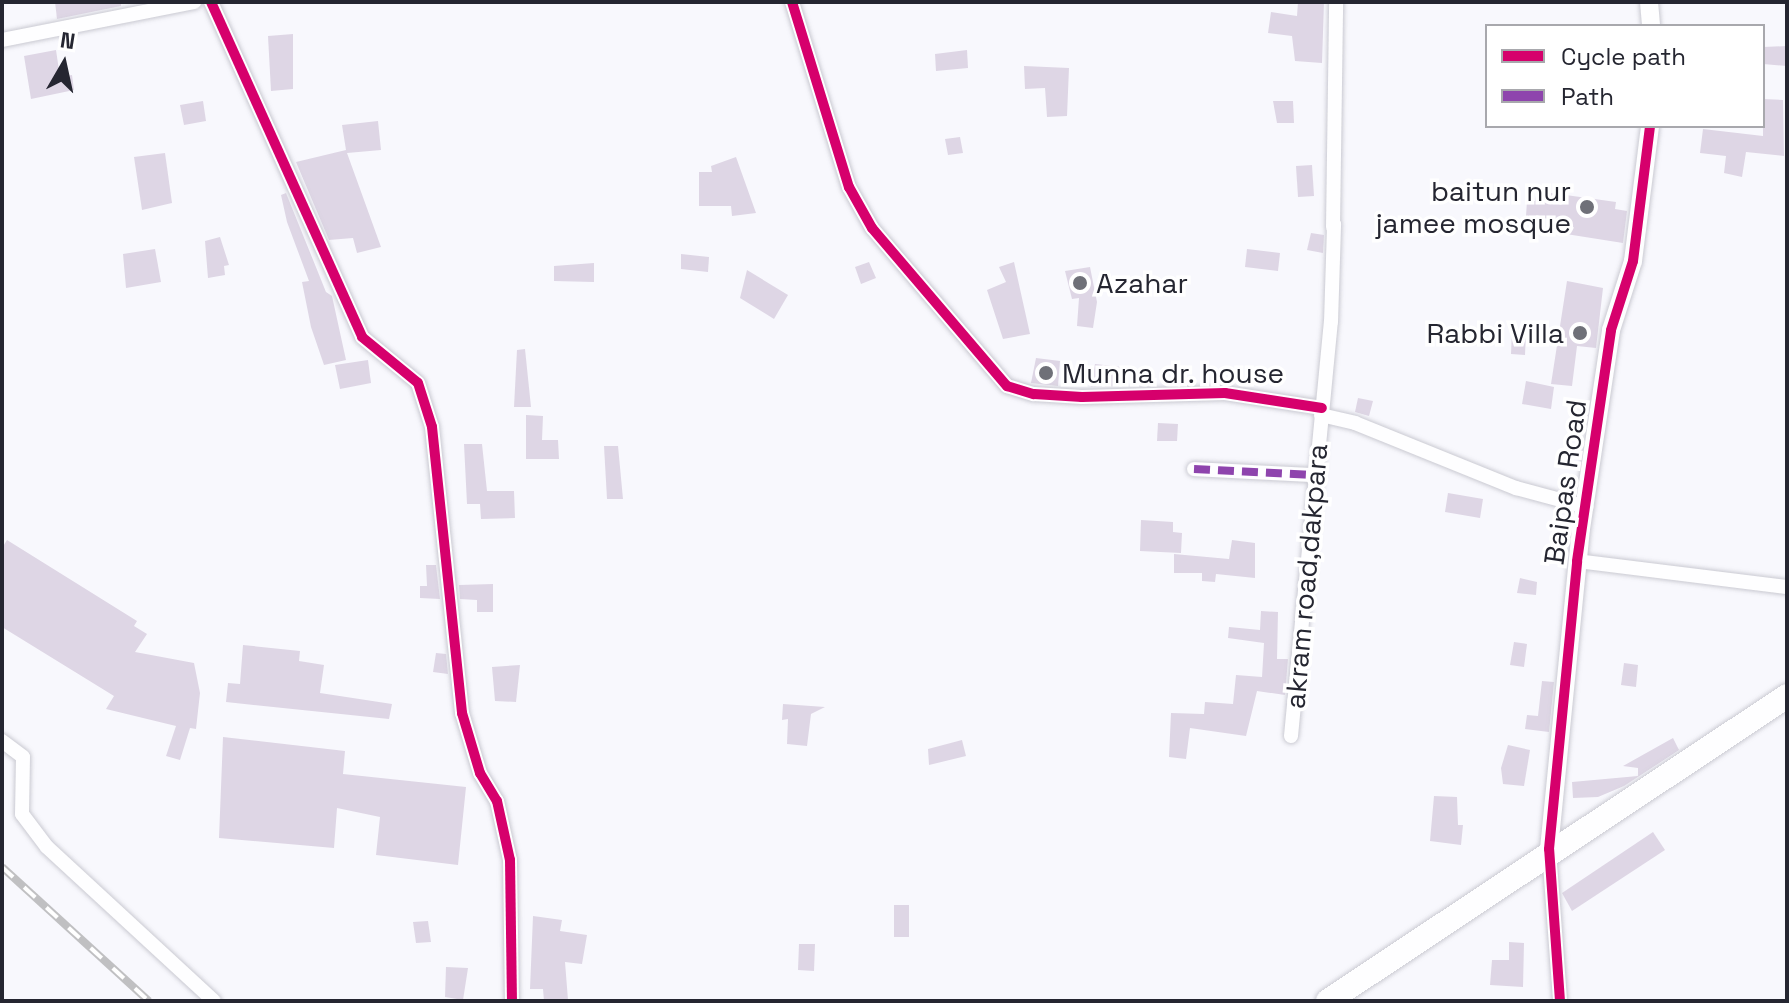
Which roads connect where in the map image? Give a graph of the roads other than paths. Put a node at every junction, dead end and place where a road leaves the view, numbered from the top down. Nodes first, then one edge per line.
1 (194, 2) edge
2 (211, 2) edge
3 (792, 2) edge
4 (1336, 2) edge
5 (1649, 2) edge
6 (1651, 24) edge
7 (2, 40) edge
8 (1650, 128) edge
9 (1322, 412) junction
10 (1194, 469) dead end
11 (1314, 475) junction
12 (1587, 507) junction
13 (1577, 561) junction
14 (1787, 587) edge
15 (1787, 696) edge
16 (1291, 736) dead end
17 (2, 741) edge
18 (1549, 849) junction
19 (214, 1001) edge
20 (512, 1001) edge
21 (1328, 1001) edge
22 (1560, 1001) edge

1 - 7 street
2 - 20 street
3 - 9 street
4 - 9 street, akram road,dakpara
5 - 6 street
8 - 12 street, Baipas Road
9 - 11 street, akram road,dakpara
9 - 12 street
10 - 11 street
11 - 16 street, akram road,dakpara
12 - 13 street, Baipas Road
13 - 14 street
13 - 18 street, Baipas Road
15 - 18 main road
17 - 19 street
18 - 21 main road
18 - 22 street

